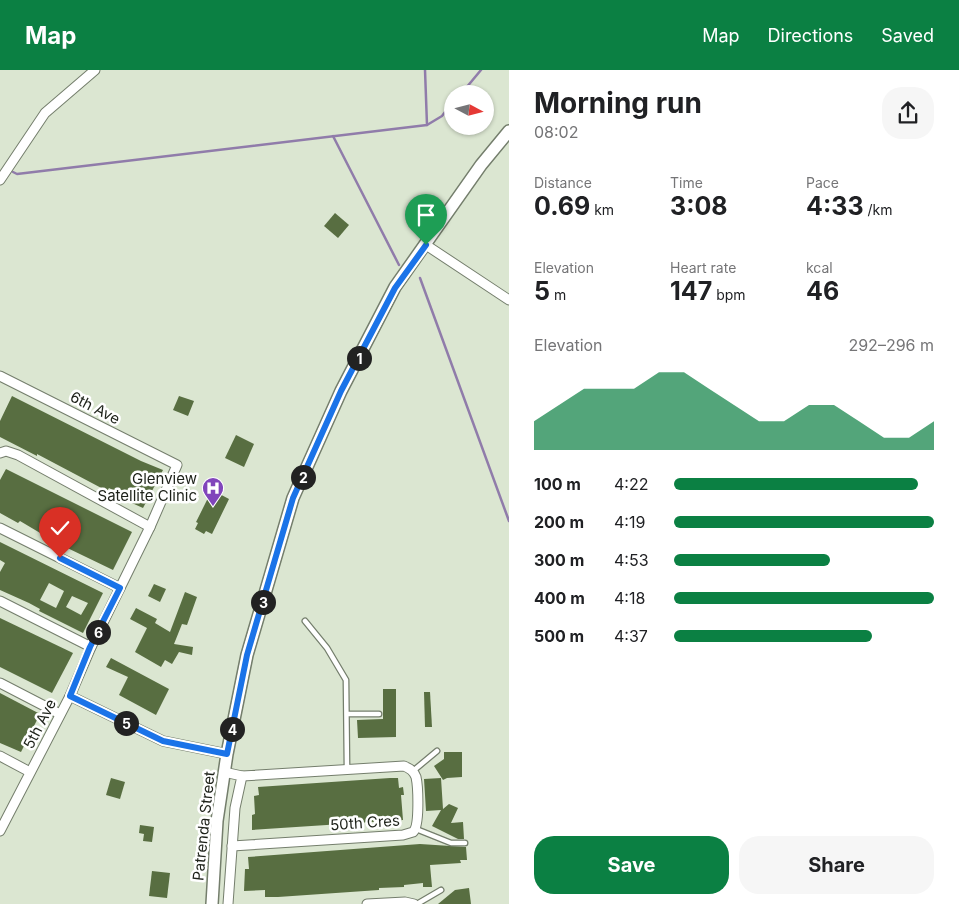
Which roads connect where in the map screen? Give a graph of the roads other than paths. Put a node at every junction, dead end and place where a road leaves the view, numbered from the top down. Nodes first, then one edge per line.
1 (95, 70) edge
2 (509, 132) edge
3 (0, 180) edge
4 (426, 245) junction
5 (509, 300) edge
6 (0, 376) edge
7 (0, 454) edge
8 (177, 465) joint
9 (150, 527) junction
10 (0, 528) edge
11 (120, 588) junction
12 (0, 601) edge
13 (305, 621) dead end
14 (90, 647) junction
15 (0, 683) edge
16 (70, 696) junction
17 (60, 714) junction
18 (347, 714) junction
19 (379, 714) dead end
20 (437, 751) dead end
21 (227, 754) junction
22 (0, 756) edge
23 (347, 769) junction
24 (413, 771) junction
25 (30, 772) junction
26 (224, 772) junction
27 (242, 776) junction
28 (416, 829) junction
29 (0, 831) edge
30 (465, 843) dead end
31 (232, 846) junction
32 (441, 890) dead end
33 (212, 904) edge
34 (228, 904) edge
35 (367, 904) edge
36 (416, 904) edge

1 - 3 street
2 - 4 street, Patrenda Street
4 - 5 street
4 - 21 street, Patrenda Street
6 - 8 street, 6th Ave
7 - 9 street
8 - 9 street, 5th Ave
9 - 11 street, 5th Ave
10 - 11 street
11 - 14 street, 5th Ave
12 - 14 street
13 - 18 lane
14 - 16 street, 5th Ave
15 - 17 street
16 - 17 street, 5th Ave
16 - 21 street
17 - 25 street, 5th Ave
18 - 19 lane
18 - 23 lane
20 - 24 lane
21 - 26 street, Patrenda Street
22 - 25 street
23 - 24 street
23 - 27 street
24 - 28 street, 50th Cres
25 - 29 street, 5th Ave
26 - 27 street
26 - 33 street, Patrenda Street
27 - 31 street
28 - 30 lane
28 - 31 street, 50th Cres
31 - 34 street
32 - 36 lane
35 - 36 street

